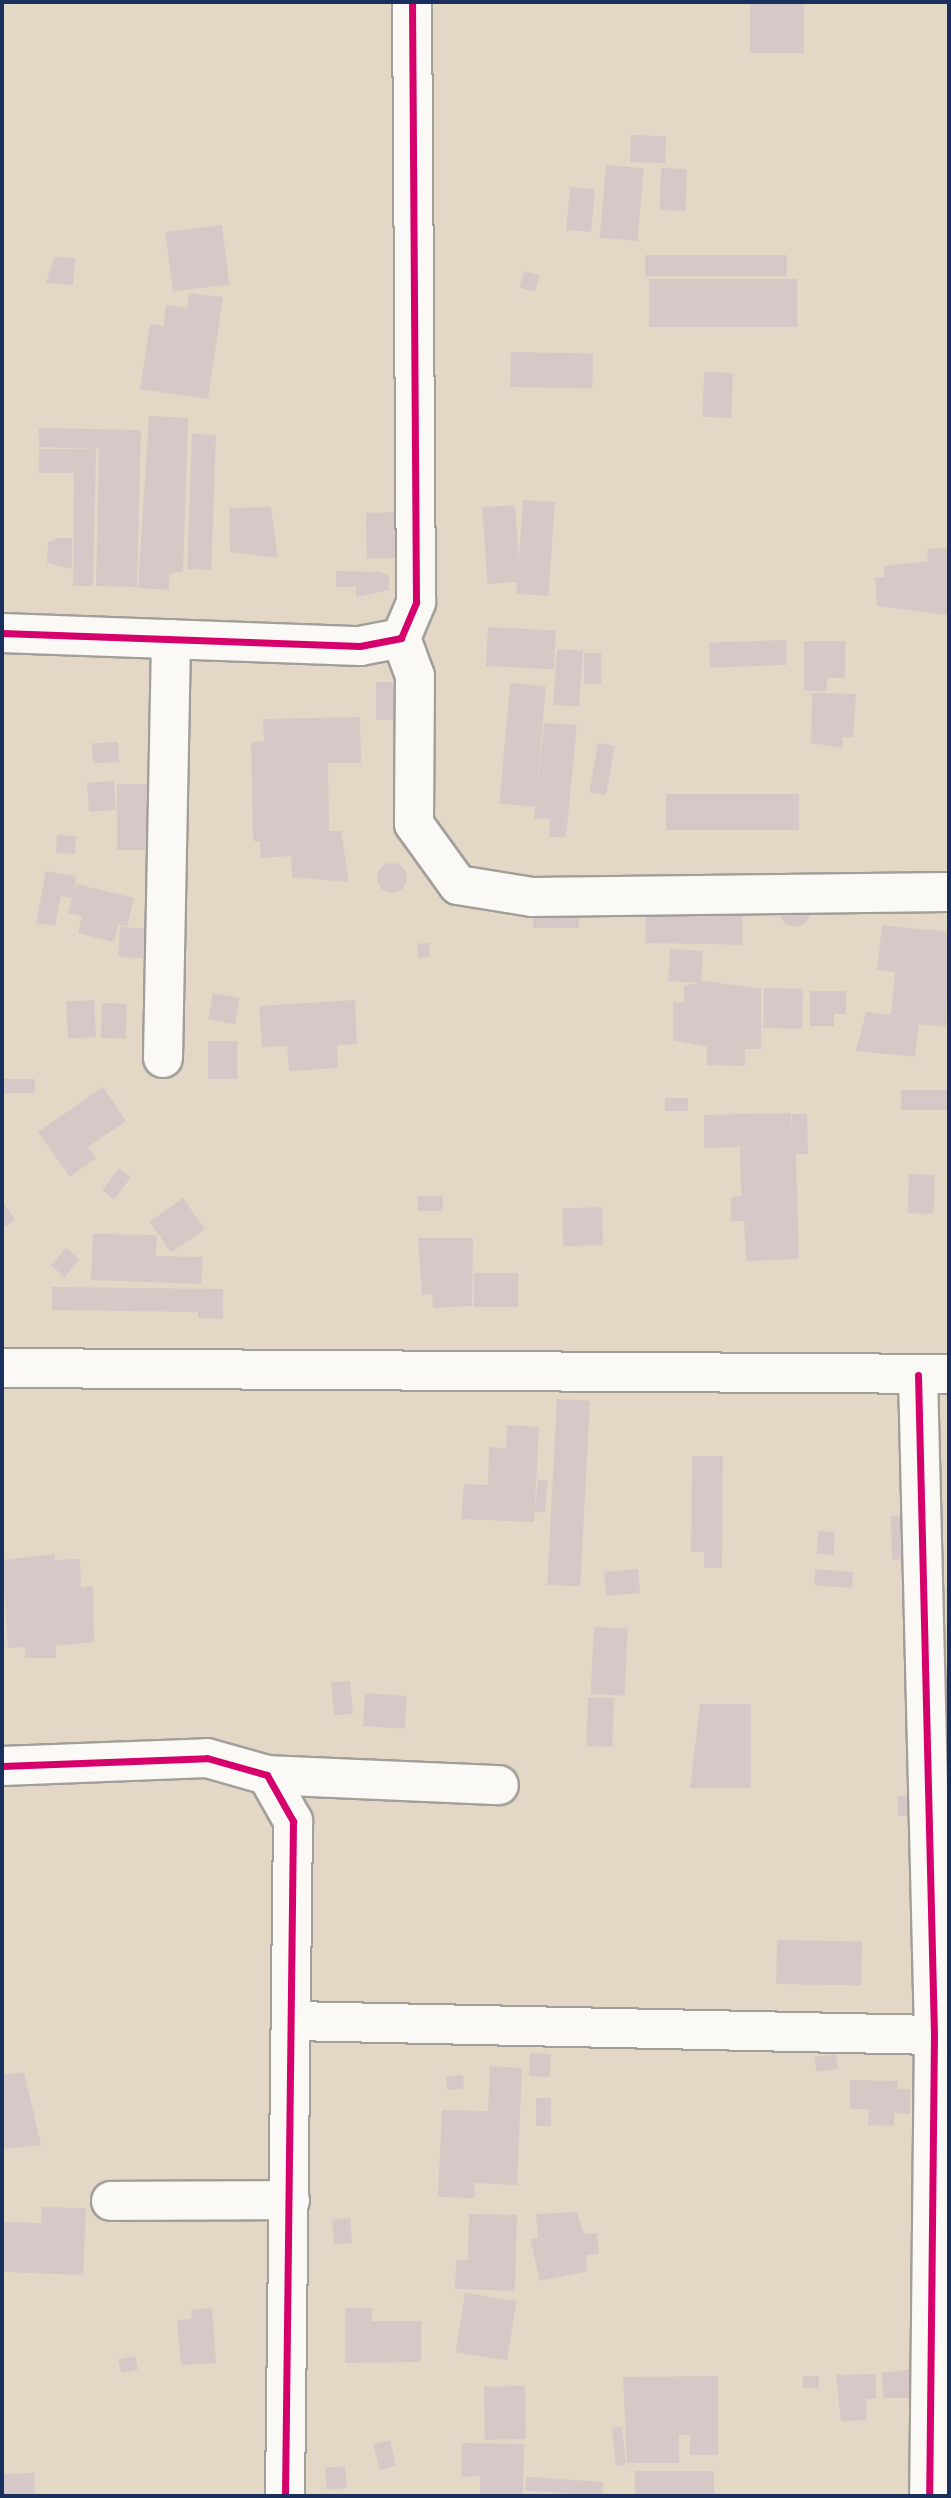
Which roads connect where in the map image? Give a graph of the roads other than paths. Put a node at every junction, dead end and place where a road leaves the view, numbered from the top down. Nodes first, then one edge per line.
1 (412, 2) edge
2 (2, 632) edge
3 (401, 638) junction
4 (171, 639) junction
5 (949, 892) edge
6 (163, 1058) dead end
7 (2, 1368) edge
8 (933, 1374) edge
9 (2, 1766) edge
10 (267, 1775) junction
11 (499, 1785) dead end
12 (940, 1795) edge
13 (293, 2021) junction
14 (934, 2035) junction
15 (111, 2200) dead end
16 (290, 2200) junction
17 (285, 2496) edge
18 (929, 2496) edge

1 - 3 street
2 - 4 street
3 - 4 street
3 - 5 street
4 - 6 street
7 - 8 street
8 - 12 street
9 - 10 street
10 - 11 street
10 - 13 street
12 - 14 street
13 - 14 street
13 - 16 street
14 - 18 street
15 - 16 street
16 - 17 street

